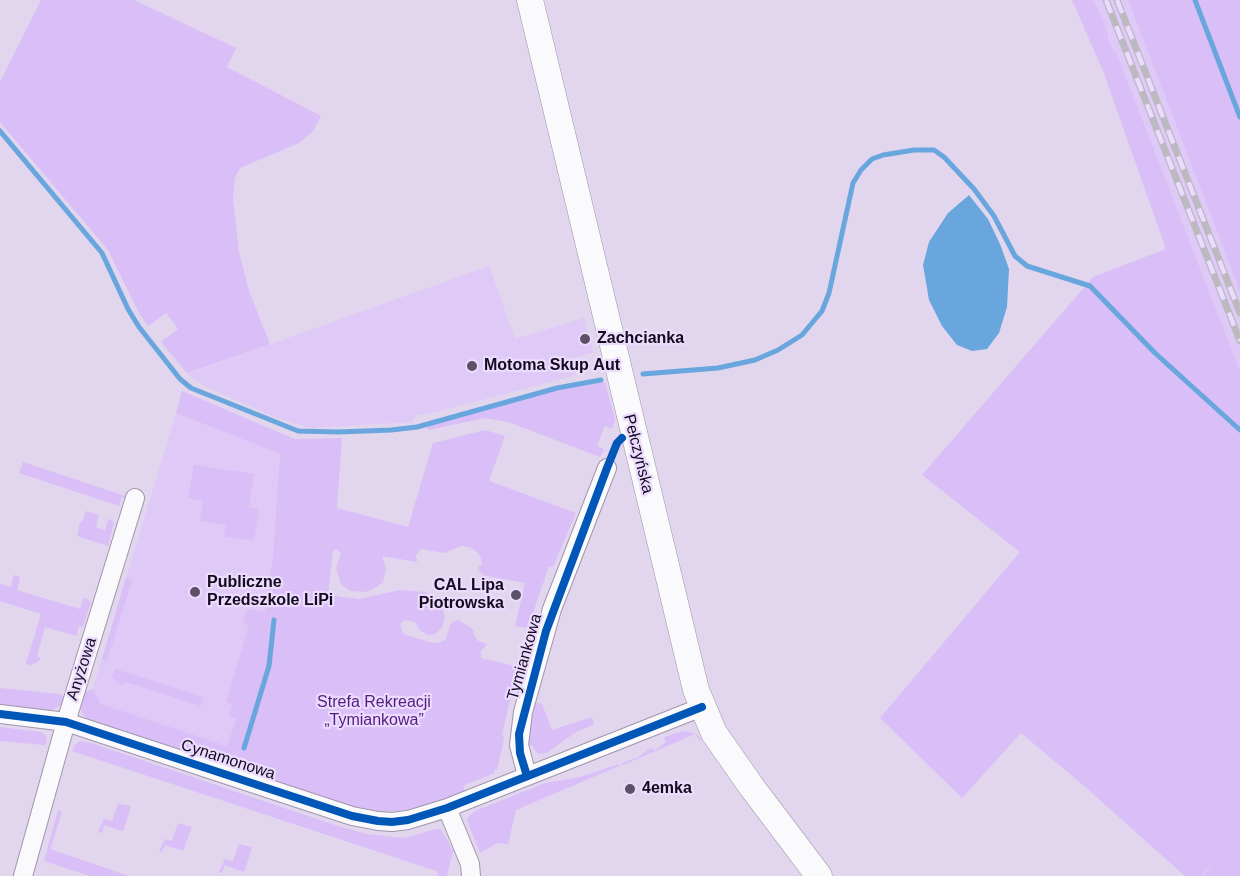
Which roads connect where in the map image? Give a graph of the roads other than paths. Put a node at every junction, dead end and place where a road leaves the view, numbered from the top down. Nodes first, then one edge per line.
1 (530, 0) edge
2 (607, 468) dead end
3 (135, 498) dead end
4 (702, 707) junction
5 (0, 714) edge
6 (66, 722) junction
7 (527, 776) junction
8 (447, 808) junction
9 (23, 876) edge
10 (471, 876) edge
11 (819, 876) edge

1 - 4 main road, Pełczyńska
2 - 7 street, Tymiankowa
3 - 6 street, Anyżowa
4 - 7 street
4 - 11 main road, Pełczyńska
5 - 6 street, Cynamonowa
6 - 8 street, Cynamonowa
6 - 9 street, Anyżowa
7 - 8 street
8 - 10 street

